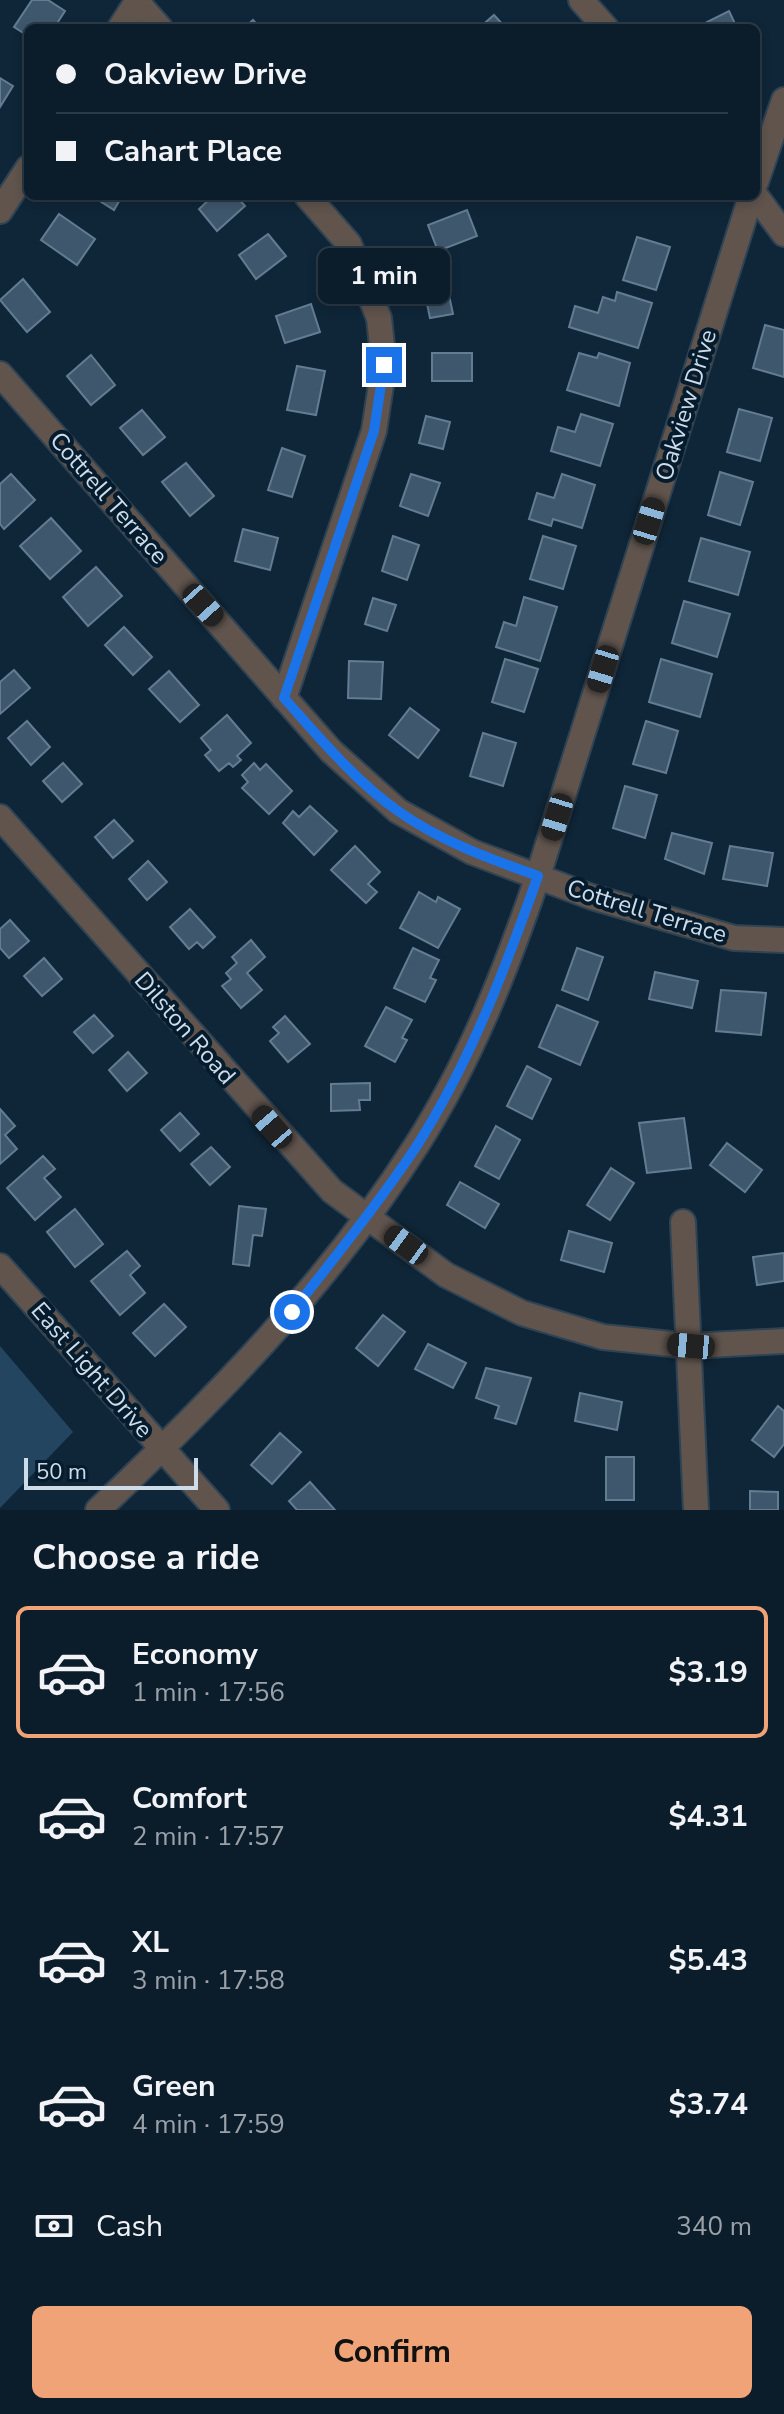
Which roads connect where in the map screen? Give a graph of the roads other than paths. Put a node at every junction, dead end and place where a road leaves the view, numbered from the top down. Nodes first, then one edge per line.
1 (581, 0) edge
2 (138, 1) edge
3 (123, 24) edge
4 (157, 24) edge
5 (602, 24) edge
6 (784, 100) edge
7 (760, 170) edge
8 (24, 174) edge
9 (310, 200) edge
10 (753, 200) edge
11 (757, 200) edge
12 (0, 211) edge
13 (784, 234) edge
14 (0, 374) edge
15 (284, 698) junction
16 (0, 817) edge
17 (538, 876) junction
18 (784, 940) edge
19 (366, 1216) junction
20 (683, 1222) dead end
21 (0, 1266) edge
22 (784, 1341) edge
23 (691, 1346) junction
24 (162, 1449) junction
25 (98, 1510) edge
26 (217, 1510) edge
27 (696, 1510) edge

1 - 5 street
2 - 3 street
2 - 4 street
6 - 7 street
8 - 12 street
9 - 15 street
10 - 17 street, Oakview Drive
11 - 13 street
14 - 15 street, Cottrell Terrace
15 - 17 street, Cottrell Terrace
16 - 19 street, Dilston Road
17 - 18 street, Cottrell Terrace
17 - 19 street, Oakview Drive
19 - 23 street, Dilston Road
19 - 24 street, Oakview Drive
20 - 23 street
21 - 24 street, East Light Drive
22 - 23 street, Dilston Road
23 - 27 street
24 - 25 street, Oakview Drive
24 - 26 street, East Light Drive

